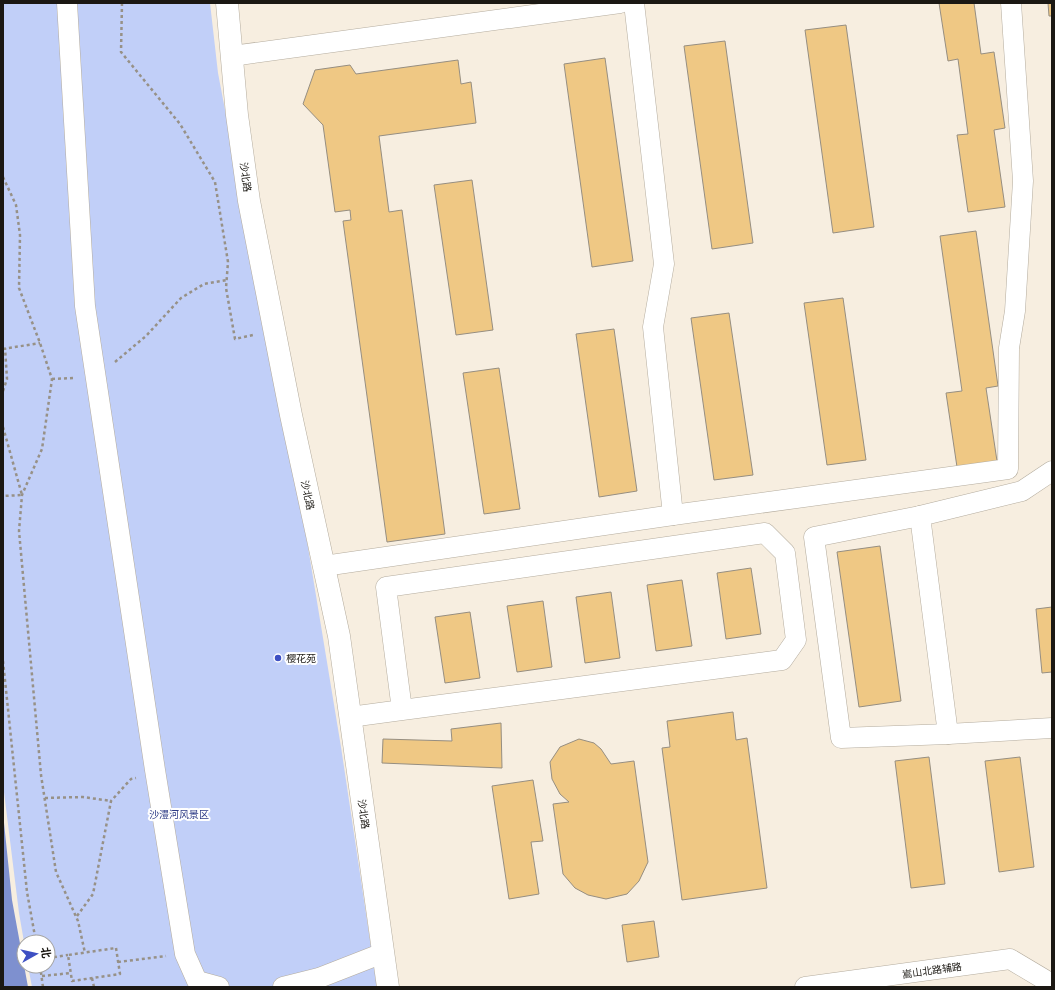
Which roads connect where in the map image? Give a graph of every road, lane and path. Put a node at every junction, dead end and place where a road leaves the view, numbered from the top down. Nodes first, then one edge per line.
1 (67, 3) edge
2 (122, 3) edge
3 (227, 3) edge
4 (620, 3) edge
5 (634, 3) edge
6 (1011, 3) edge
7 (232, 56) junction
8 (3, 177) edge
9 (227, 280) junction
10 (274, 330) junction
11 (40, 343) junction
12 (4, 349) edge
13 (96, 377) junction
14 (52, 379) junction
15 (3, 391) edge
16 (3, 427) edge
17 (1052, 471) edge
18 (22, 495) junction
19 (3, 496) edge
20 (673, 515) junction
21 (920, 516) junction
22 (324, 566) junction
23 (3, 661) edge
24 (402, 710) junction
25 (350, 717) junction
26 (1052, 728) edge
27 (948, 734) junction
28 (155, 770) junction
29 (45, 798) junction
30 (111, 801) junction
31 (77, 916) dead end
32 (35, 934) edge
33 (85, 953) junction
34 (383, 953) junction
35 (185, 954) junction
36 (68, 956) junction
37 (56, 957) edge
38 (118, 962) junction
39 (71, 973) junction
40 (42, 976) joint
41 (92, 978) junction
42 (1052, 984) edge
43 (44, 987) edge
44 (94, 987) edge
45 (219, 987) edge
46 (283, 987) edge
47 (388, 987) edge
48 (805, 987) edge

1 - 13 street
2 - 9 path
3 - 7 street, 沙北路
4 - 7 street
5 - 20 street
6 - 20 street
7 - 10 street, 沙北路
8 - 11 path
9 - 10 path
9 - 13 path
10 - 22 street, 沙北路
11 - 12 path
11 - 14 path
12 - 15 path
13 - 14 path
13 - 28 street
14 - 18 path
16 - 18 path
17 - 21 street
18 - 19 path
18 - 29 path
20 - 22 street
21 - 27 street
21 - 27 street
22 - 25 street, 沙北路
23 - 32 path
24 - 24 street
24 - 25 street
25 - 34 street, 沙北路
26 - 27 street
28 - 30 path
28 - 35 street
29 - 30 path
29 - 33 path
30 - 31 path
33 - 36 path
33 - 38 path
34 - 46 street
34 - 47 street, 沙北路
35 - 38 path
35 - 45 street
36 - 37 path
36 - 39 path
38 - 41 path
39 - 40 path
39 - 41 path
40 - 43 path
41 - 44 path
42 - 48 street, 嵩山北路辅路

